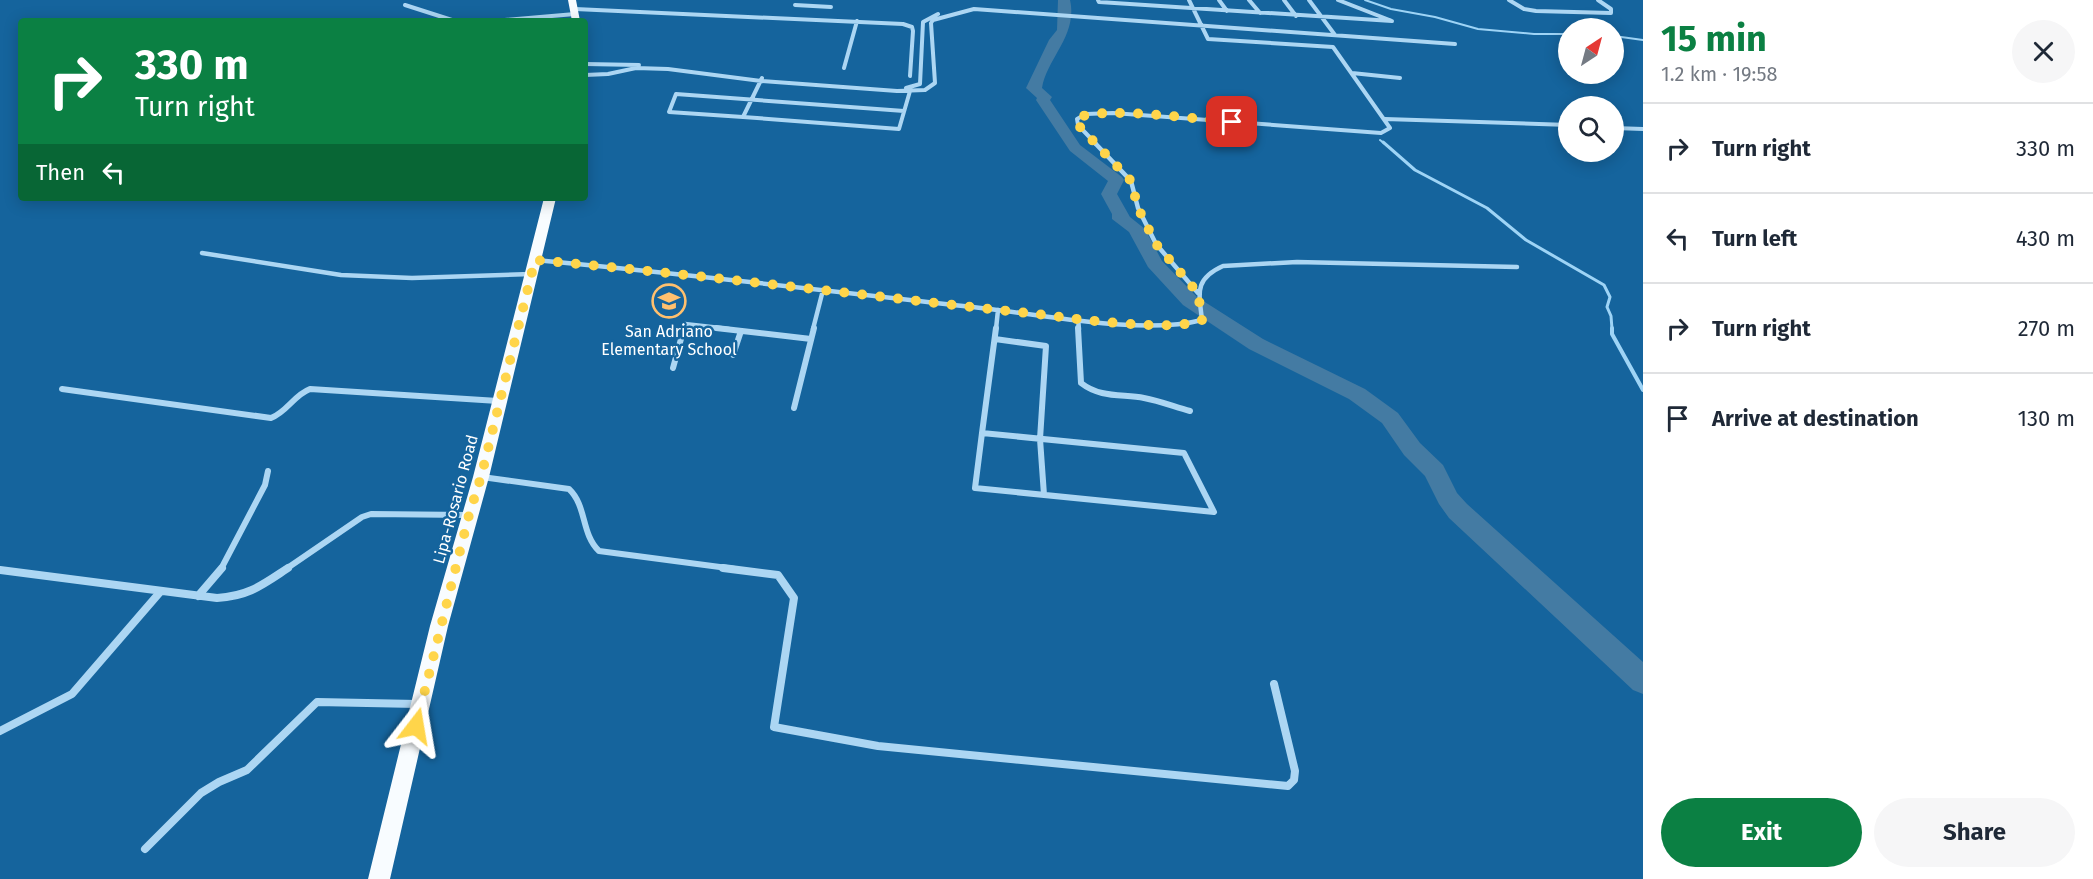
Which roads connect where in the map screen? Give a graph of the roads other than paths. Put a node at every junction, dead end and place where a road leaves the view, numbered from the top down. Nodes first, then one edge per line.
1 (1098, 0) edge
2 (1158, 0) edge
3 (1189, 0) edge
4 (1219, 0) edge
5 (1249, 0) edge
6 (1284, 0) edge
7 (1309, 0) edge
8 (1338, 0) edge
9 (1509, 0) edge
10 (1598, 0) edge
11 (796, 2) edge
12 (1130, 2) edge
13 (405, 5) dead end
14 (831, 7) dead end
15 (1161, 7) junction
16 (1194, 9) junction
17 (574, 11) edge
18 (1227, 11) junction
19 (1056, 12) junction
20 (1260, 14) junction
21 (793, 15) dead end
22 (1297, 16) junction
23 (442, 18) edge
24 (518, 18) edge
25 (1324, 18) junction
26 (857, 21) junction
27 (1202, 23) junction
28 (1334, 34) junction
29 (1454, 42) dead end
30 (588, 64) edge
31 (626, 67) junction
32 (844, 68) dead end
33 (1352, 73) junction
34 (588, 75) edge
35 (910, 76) dead end
36 (1400, 78) dead end
37 (762, 80) junction
38 (910, 91) junction
39 (752, 100) junction
40 (904, 111) junction
41 (743, 117) junction
42 (1385, 119) junction
43 (1558, 125) edge
44 (1624, 128) edge
45 (1643, 129) edge
46 (549, 201) edge
47 (202, 253) dead end
48 (533, 267) junction
49 (1517, 267) dead end
50 (823, 290) junction
51 (1198, 293) junction
52 (999, 310) junction
53 (1078, 318) junction
54 (741, 331) junction
55 (811, 339) junction
56 (995, 339) junction
57 (733, 355) dead end
58 (673, 368) dead end
59 (62, 389) dead end
60 (499, 401) junction
61 (794, 408) dead end
62 (1190, 411) dead end
63 (981, 433) junction
64 (1040, 439) junction
65 (268, 471) dead end
66 (481, 477) junction
67 (1044, 495) junction
68 (469, 515) junction
69 (0, 570) edge
70 (160, 591) junction
71 (198, 596) junction
72 (1274, 684) dead end
73 (421, 704) junction
74 (0, 731) edge
75 (145, 849) dead end
76 (379, 879) edge

1 - 12 street
2 - 15 street
3 - 16 street
4 - 18 street
5 - 20 street
6 - 22 street
7 - 25 street
8 - 25 street
9 - 10 street
11 - 14 street
11 - 21 street
12 - 15 street
13 - 23 street
15 - 16 street
16 - 18 street
16 - 27 street
17 - 24 street
17 - 26 street
18 - 20 street
19 - 27 street
19 - 37 street
19 - 38 street
20 - 22 street
22 - 25 street
25 - 28 street
26 - 32 street
26 - 35 street
27 - 28 street
27 - 33 street
28 - 29 street
30 - 31 street
31 - 34 street
31 - 37 street
33 - 36 street
33 - 42 street
37 - 38 street
37 - 39 street
38 - 40 street
39 - 40 street
39 - 41 street
39 - 41 street
40 - 41 street
42 - 43 street
42 - 51 street
44 - 45 street
46 - 48 main road, Lipa-Rosario Road
47 - 48 street
48 - 50 street
48 - 60 main road, Lipa-Rosario Road
49 - 51 street
50 - 52 street
50 - 55 street
51 - 53 street
52 - 53 street
52 - 56 street
53 - 62 street
54 - 55 street
54 - 57 street
54 - 58 street
55 - 61 street
56 - 63 street
56 - 64 street
59 - 60 street
60 - 66 main road, Lipa-Rosario Road
63 - 64 street
63 - 67 street
64 - 67 street
64 - 67 street
65 - 71 street
66 - 68 main road, Lipa-Rosario Road
66 - 72 street
68 - 71 street
68 - 73 main road, Lipa-Rosario Road
69 - 70 street
70 - 71 street
70 - 74 street
73 - 75 street
73 - 76 main road, Lipa-Rosario Road

